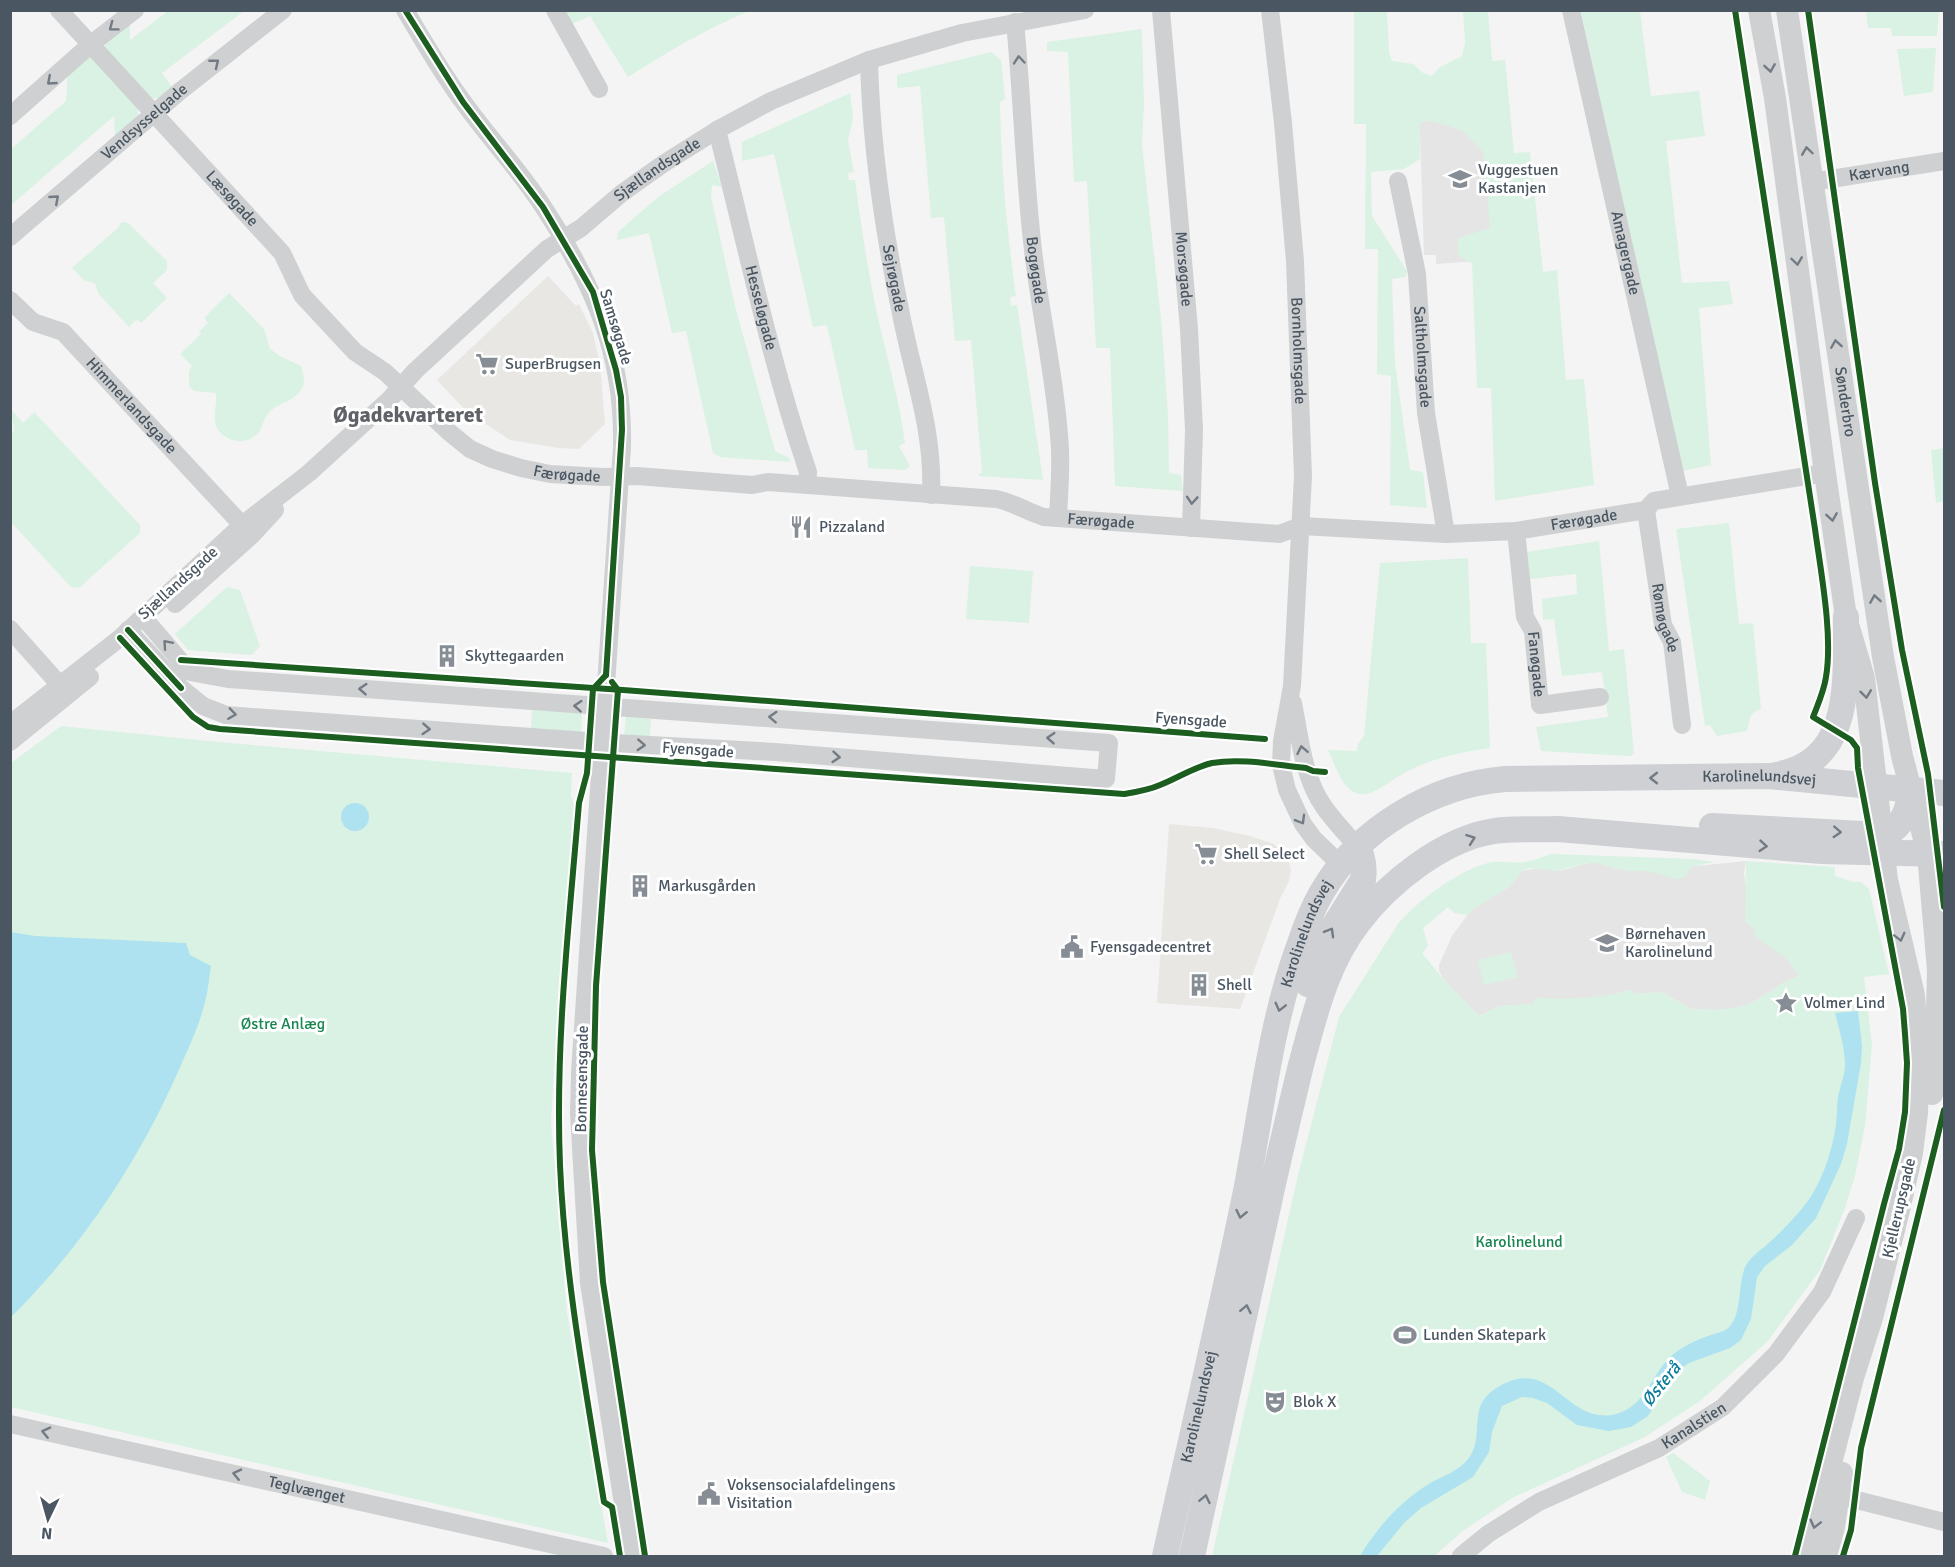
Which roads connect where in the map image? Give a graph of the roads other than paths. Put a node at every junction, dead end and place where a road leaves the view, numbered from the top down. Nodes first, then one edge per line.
1 (59, 10) edge
2 (135, 10) edge
3 (283, 10) edge
4 (405, 10) edge
5 (555, 10) edge
6 (1085, 10) edge
7 (1161, 10) edge
8 (1270, 10) edge
9 (1571, 10) edge
10 (1759, 10) edge
11 (1787, 10) edge
12 (1015, 22) junction
13 (90, 45) junction
14 (869, 60) junction
15 (599, 89) dead end
16 (154, 113) junction
17 (10, 116) edge
18 (717, 130) junction
19 (1944, 161) edge
20 (1398, 181) dead end
21 (1812, 182) junction
22 (10, 237) edge
23 (563, 240) junction
24 (10, 300) edge
25 (401, 387) junction
26 (309, 473) junction
27 (1825, 473) junction
28 (619, 476) junction
29 (807, 485) junction
30 (931, 495) junction
31 (1680, 496) junction
32 (1646, 510) junction
33 (1059, 518) junction
34 (242, 525) junction
35 (1301, 526) junction
36 (1191, 528) junction
37 (1516, 531) junction
38 (1446, 534) junction
39 (1846, 617) junction
40 (147, 621) junction
41 (10, 629) edge
42 (132, 634) junction
43 (65, 690) junction
44 (1292, 692) junction
45 (1600, 697) dead end
46 (604, 707) junction
47 (10, 724) edge
48 (1682, 725) dead end
49 (10, 742) edge
50 (602, 742) junction
51 (1769, 776) junction
52 (1876, 787) junction
53 (1911, 790) junction
54 (1944, 794) edge
55 (1889, 836) junction
56 (1936, 854) edge
57 (1349, 856) junction
58 (1363, 880) junction
59 (1398, 881) junction
60 (1284, 1131) junction
61 (1856, 1218) dead end
62 (10, 1424) edge
63 (1831, 1493) junction
64 (1944, 1522) edge
65 (604, 1557) edge
66 (631, 1557) edge
67 (1165, 1557) edge
68 (1192, 1557) edge
69 (1461, 1557) edge
70 (1807, 1557) edge
71 (1826, 1557) edge

1 - 13 street, Læsøgade
2 -> 13 street
16 -> 3 street, Vendsysselgade
4 - 23 street, Samsøgade
5 - 15 street
6 - 12 street, Sjællandsgade
7 -> 36 street, Morsøgade
8 - 35 street, Bornholmsgade
9 - 31 street, Amagergade
10 -> 27 street, Sønderbro
21 -> 11 street, Sønderbro
12 - 14 street, Sjællandsgade
33 -> 12 street, Bogøgade
13 - 16 street, Læsøgade
13 -> 17 street
14 - 18 street, Sjællandsgade
14 - 30 street, Sejrøgade
22 -> 16 street, Vendsysselgade
16 - 25 street, Læsøgade
18 - 23 street, Sjællandsgade
18 - 29 street, Hesseløgade
19 - 21 street, Kærvang
20 - 38 street, Saltholmsgade
53 -> 21 street, Sønderbro
23 - 25 street, Sjællandsgade
23 - 28 street, Samsøgade
24 - 34 street, Himmerlandsgade
25 - 26 street, Sjællandsgade
25 - 28 street, Færøgade
26 - 34 street, Sjællandsgade
26 - 40 street, Sjællandsgade
27 - 31 street, Færøgade
27 -> 39 street, Sønderbro
28 - 29 street, Færøgade
28 - 46 street, Samsøgade
29 - 30 street, Færøgade
30 - 33 street, Færøgade
31 - 32 street, Færøgade
32 - 37 street, Færøgade
32 - 48 street, Rømøgade
33 - 36 street, Færøgade
34 - 40 street, Sjællandsgade
35 - 36 street, Færøgade
35 - 38 street, Færøgade
35 - 44 street, Bornholmsgade
37 - 38 street, Færøgade
37 - 45 street, Fanøgade
39 - 51 main road
39 -> 52 street, Sønderbro
40 - 42 street, Sjællandsgade
46 -> 40 street, Fyensgade
41 - 43 street
42 - 43 street, Sjællandsgade
42 -> 50 street, Fyensgade
43 - 47 street, Sjællandsgade
43 - 49 street, Sjællandsgade
57 -> 44 street, Bornholmsgade
44 -> 57 street, Bornholmsgade
46 - 50 street, Bonnesensgade
50 -> 46 street, Fyensgade
50 - 66 street, Bonnesensgade
51 - 52 main road, Karolinelundsvej
51 -> 57 main road, Karolinelundsvej
52 - 53 main road, Karolinelundsvej
52 - 55 street
53 - 54 main road, Karolinelundsvej
53 - 55 main road
53 - 56 street, Sønderbro
55 - 56 main road, Karolinelundsvej
55 - 56 street
59 -> 55 main road, Karolinelundsvej
55 -> 63 street, Kjellerupsgade
56 - 63 street, Kjellerupsgade
57 - 58 main road
57 -> 67 main road, Karolinelundsvej
58 - 59 main road
60 -> 58 main road
59 - 60 main road, Karolinelundsvej
68 -> 60 main road, Karolinelundsvej
61 - 69 street, Kanalstien
65 -> 62 street, Teglvænget
63 - 64 street
63 -> 70 street, Kjellerupsgade
63 - 71 street, Kjellerupsgade

